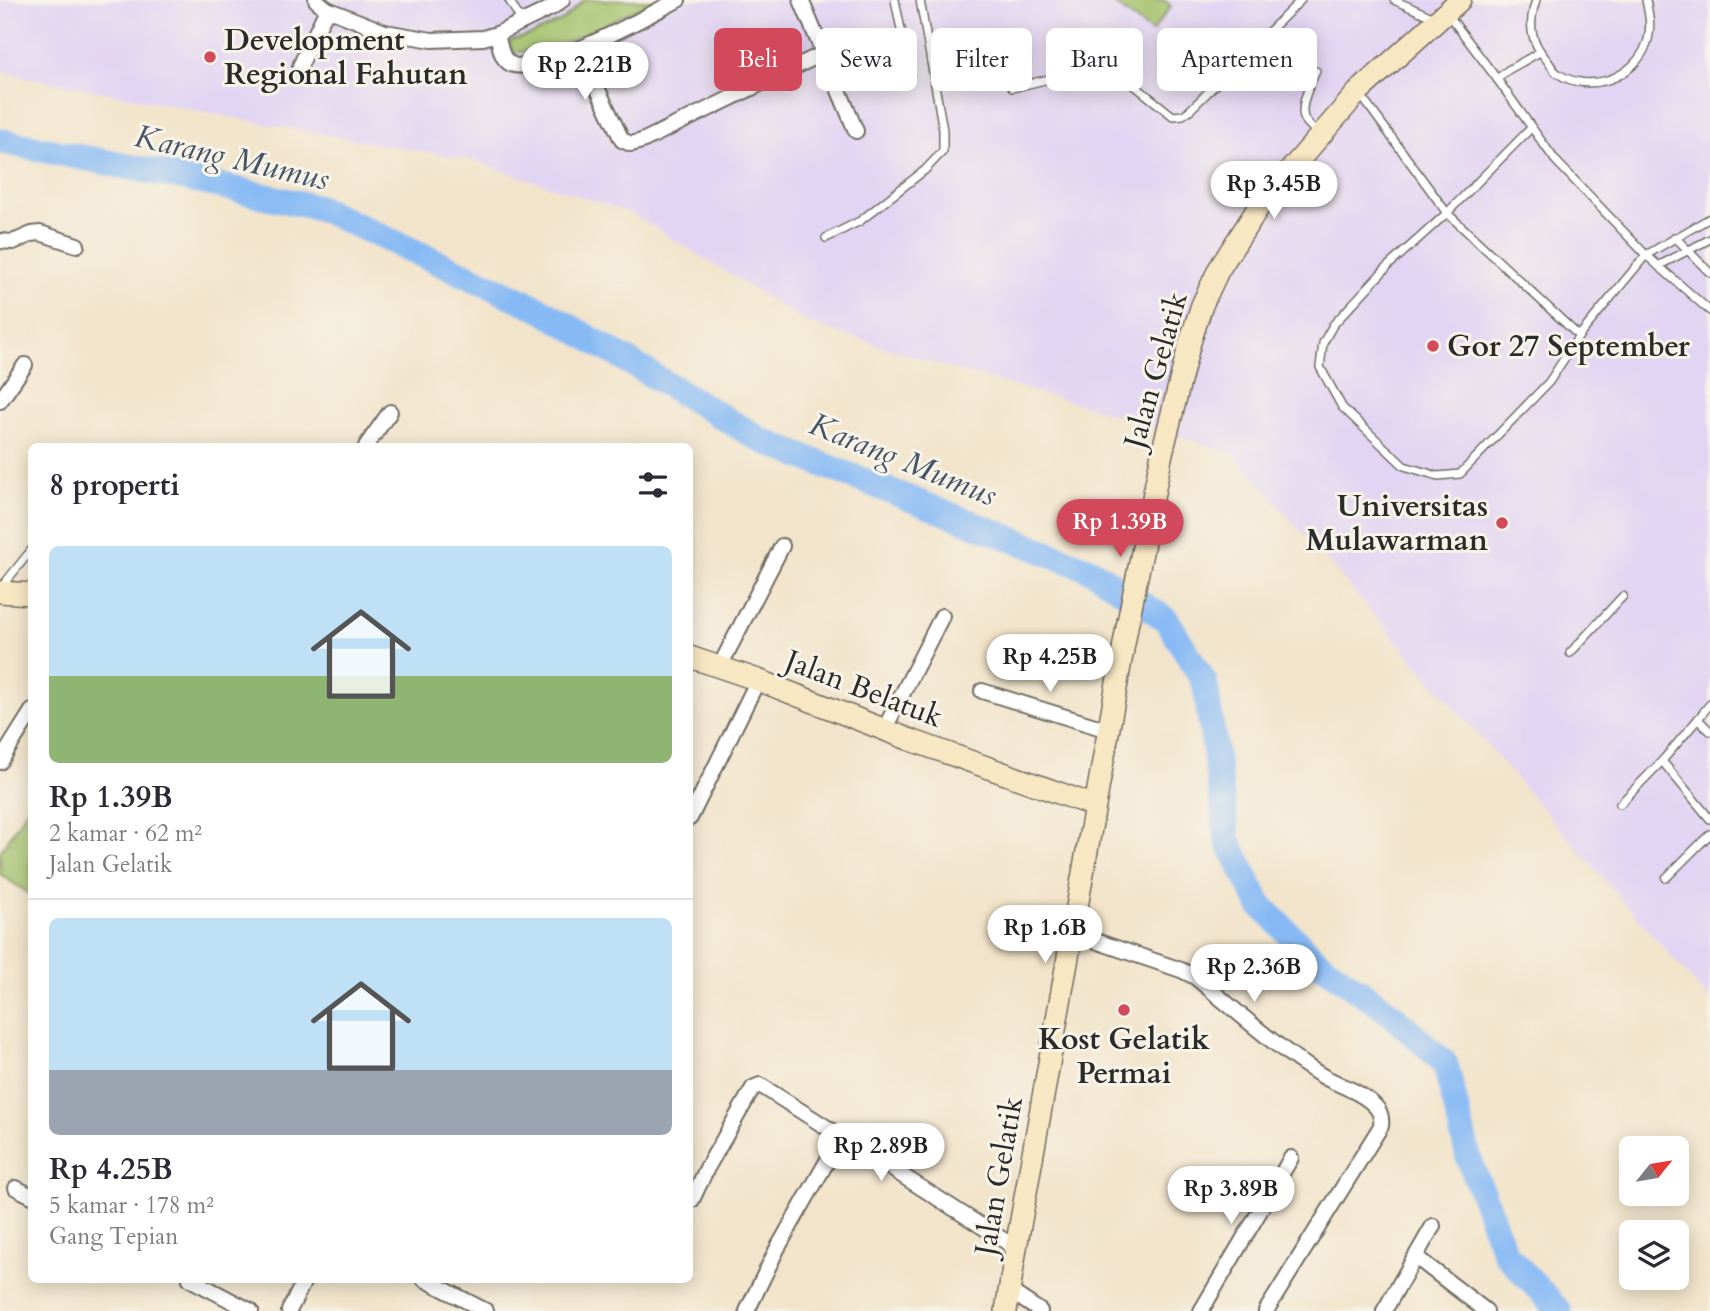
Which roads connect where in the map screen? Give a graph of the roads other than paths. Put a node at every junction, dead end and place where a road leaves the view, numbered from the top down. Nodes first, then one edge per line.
1 (509, 0) edge
2 (562, 0) edge
3 (678, 0) edge
4 (801, 0) edge
5 (895, 0) edge
6 (920, 0) edge
7 (1301, 0) edge
8 (1394, 0) edge
9 (1536, 0) edge
10 (1646, 0) edge
11 (321, 4) edge
12 (1448, 11) edge
13 (522, 22) junction
14 (900, 28) edge
15 (497, 34) junction
16 (816, 35) edge
17 (579, 50) junction
18 (1540, 52) junction
19 (816, 57) edge
20 (300, 66) dead end
21 (1497, 79) junction
22 (1032, 83) edge
23 (840, 91) edge
24 (1308, 91) edge
25 (1358, 92) junction
26 (1531, 128) junction
27 (856, 131) dead end
28 (1321, 136) junction
29 (1447, 213) junction
30 (1709, 220) edge
31 (1675, 237) junction
32 (826, 238) dead end
33 (1710, 239) edge
34 (0, 241) edge
35 (77, 245) dead end
36 (1687, 251) junction
37 (1646, 255) junction
38 (1658, 266) junction
39 (1710, 273) edge
40 (1710, 311) edge
41 (1579, 336) junction
42 (25, 365) dead end
43 (0, 401) edge
44 (390, 412) dead end
45 (368, 443) edge
46 (782, 546) dead end
47 (28, 554) edge
48 (0, 591) edge
49 (28, 594) edge
50 (1623, 596) dead end
51 (942, 616) dead end
52 (1570, 653) dead end
53 (693, 658) edge
54 (720, 666) junction
55 (758, 680) junction
56 (982, 691) dead end
57 (1710, 704) edge
58 (28, 716) edge
59 (1698, 719) junction
60 (884, 730) junction
61 (1108, 730) junction
62 (1710, 731) edge
63 (1662, 761) junction
64 (0, 762) edge
65 (1620, 804) dead end
66 (1095, 807) junction
67 (693, 812) edge
68 (1710, 819) edge
69 (1710, 834) edge
70 (1666, 878) dead end
71 (1073, 933) junction
72 (841, 1137) junction
73 (1291, 1158) dead end
74 (16, 1188) dead end
75 (28, 1194) edge
76 (693, 1198) edge
77 (1433, 1226) dead end
78 (1016, 1248) junction
79 (1416, 1257) junction
80 (198, 1283) edge
81 (303, 1283) edge
82 (432, 1283) edge
83 (1008, 1301) edge
84 (251, 1311) edge
85 (289, 1311) edge
86 (486, 1311) edge
87 (747, 1311) edge
88 (1040, 1311) edge
89 (1201, 1311) edge
90 (1266, 1311) edge
91 (1384, 1311) edge
92 (1486, 1311) edge

1 - 13 lane
2 - 13 street
3 - 17 street
4 - 16 street
5 - 14 lane
6 - 32 lane
7 - 22 lane
8 - 12 lane
9 - 18 lane
10 - 18 lane
11 - 15 street
11 - 20 street
12 - 21 lane
12 - 25 street, Jalan Gelatik
13 - 15 street
15 - 17 street
17 - 19 street
18 - 21 lane
21 - 26 lane
23 - 27 street
24 - 28 lane
25 - 28 street, Jalan Gelatik
25 - 29 lane
26 - 29 lane
26 - 37 lane
28 - 61 street, Jalan Gelatik
29 - 41 lane
29 - 41 lane
30 - 31 lane
31 - 36 lane
31 - 37 lane
33 - 36 lane
34 - 35 street
36 - 38 lane
36 - 39 lane
37 - 38 lane
37 - 41 lane
38 - 40 lane
42 - 43 street
44 - 45 street
46 - 54 street
47 - 48 lane
48 - 49 street
50 - 52 lane
51 - 60 street
53 - 54 street, Jalan Belatuk
54 - 55 street, Jalan Belatuk
55 - 60 street, Jalan Belatuk
55 - 67 street
56 - 61 street
57 - 59 lane
58 - 64 street
59 - 62 lane
59 - 63 lane
60 - 66 street, Jalan Belatuk
61 - 66 street, Jalan Gelatik
63 - 65 lane
63 - 68 lane
66 - 71 street, Jalan Gelatik
69 - 70 lane
71 - 78 street, Jalan Gelatik
71 - 90 street
72 - 76 street
72 - 78 street
72 - 87 street
73 - 89 street
74 - 75 street
77 - 79 street
78 - 83 street, Jalan Gelatik
79 - 91 street
79 - 92 street
80 - 84 street
81 - 85 street
82 - 86 street
83 - 88 street

